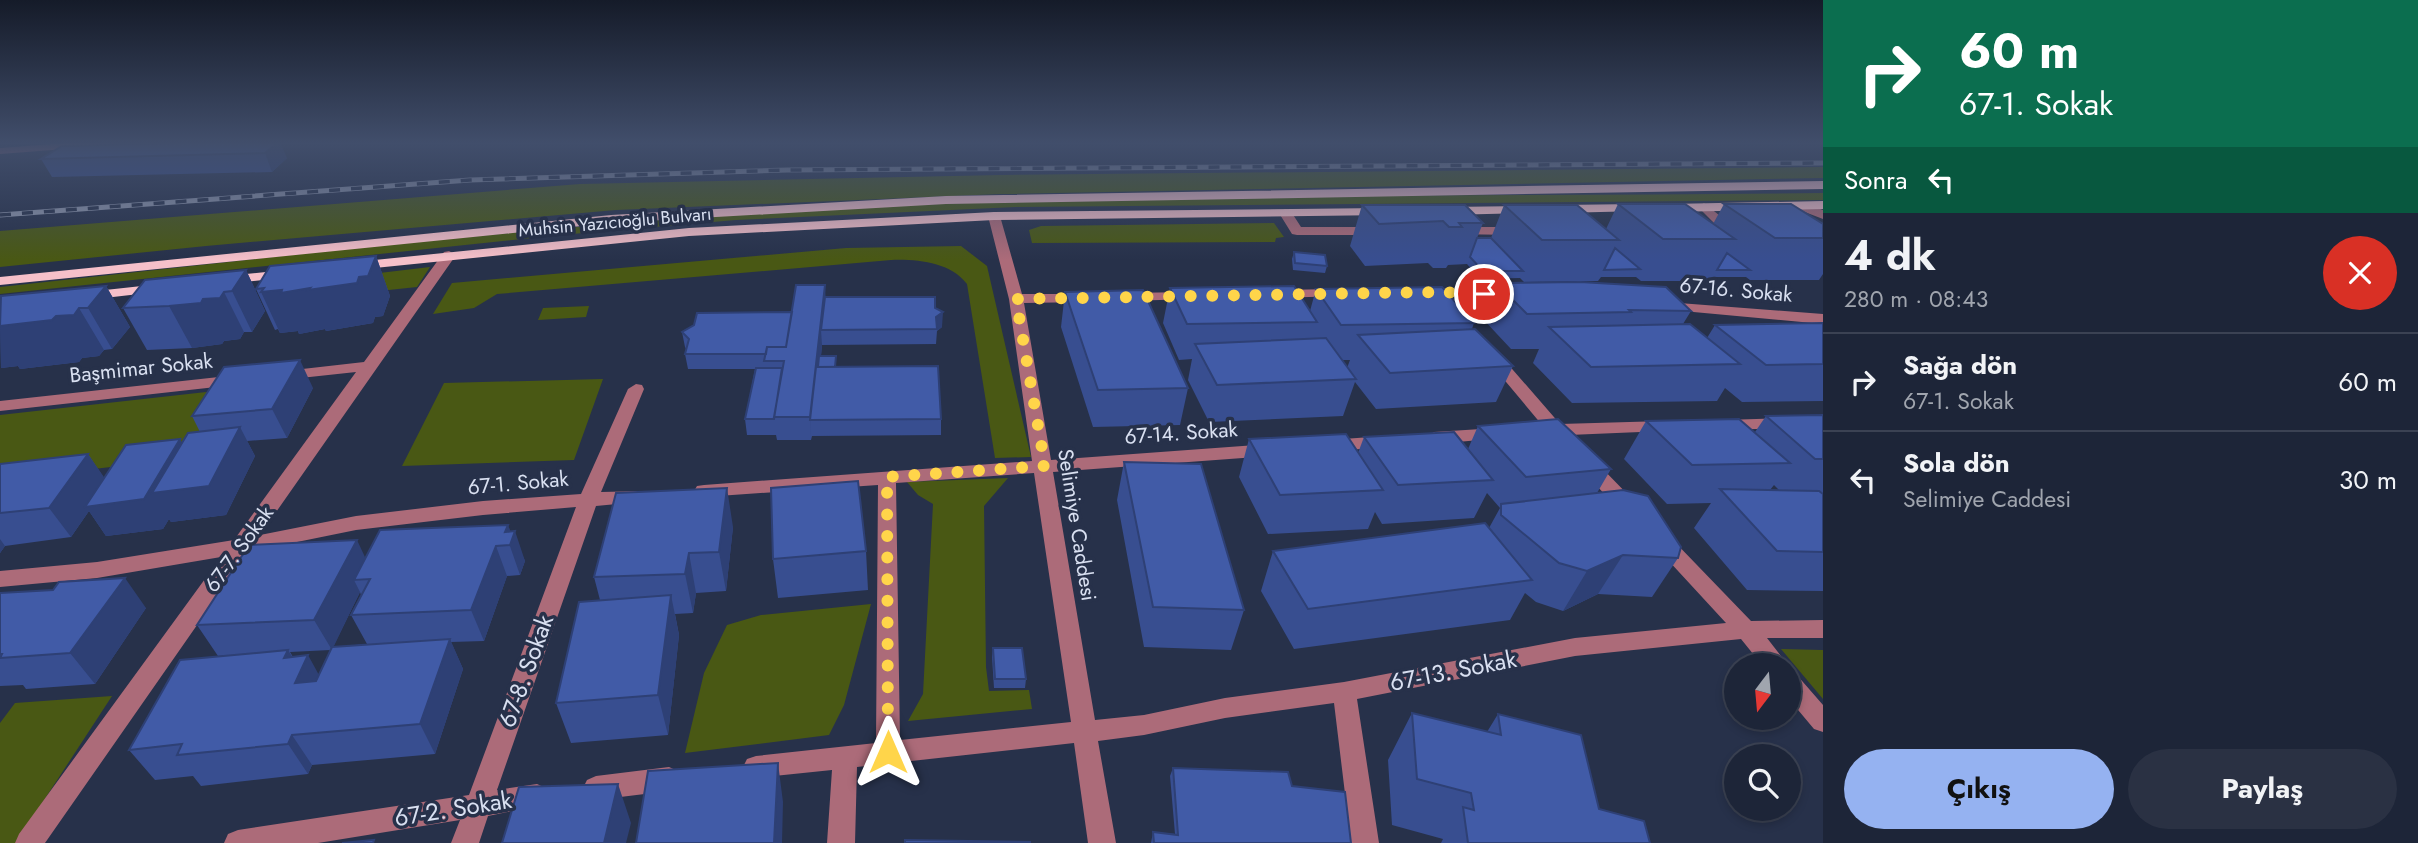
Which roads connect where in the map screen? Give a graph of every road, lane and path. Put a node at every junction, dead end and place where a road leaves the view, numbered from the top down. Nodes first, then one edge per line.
1 (1823, 185) edge
2 (1801, 205) junction
3 (1823, 205) edge
4 (1704, 207) junction
5 (1393, 211) edge
6 (1433, 211) edge
7 (1285, 213) junction
8 (1823, 215) edge
9 (994, 216) junction
10 (1699, 229) edge
11 (1394, 231) edge
12 (1436, 231) edge
13 (1533, 231) edge
14 (449, 255) junction
15 (342, 267) edge
16 (304, 272) edge
17 (0, 281) edge
18 (216, 282) edge
19 (169, 287) edge
20 (1411, 292) edge
21 (1437, 292) junction
22 (1358, 293) edge
23 (1263, 295) edge
24 (1208, 296) edge
25 (1535, 296) edge
26 (79, 297) edge
27 (1016, 299) junction
28 (1653, 305) edge
29 (1455, 313) edge
30 (1823, 319) edge
31 (1483, 345) edge
32 (370, 366) junction
33 (636, 389) dead end
34 (0, 406) edge
35 (1823, 422) edge
36 (1702, 425) edge
37 (1675, 426) edge
38 (1555, 429) junction
39 (1045, 466) junction
40 (887, 477) junction
41 (683, 493) edge
42 (656, 495) edge
43 (588, 500) junction
44 (242, 546) junction
45 (0, 579) edge
46 (1823, 629) edge
47 (1746, 630) junction
48 (1766, 653) edge
49 (1344, 692) junction
50 (1801, 696) edge
51 (1823, 722) edge
52 (1086, 733) junction
53 (888, 752) junction
54 (845, 756) junction
55 (736, 770) edge
56 (696, 775) edge
57 (479, 804) junction
58 (29, 843) edge
59 (238, 843) edge
60 (465, 843) edge
61 (841, 843) edge
62 (1102, 843) edge
63 (1365, 843) edge

1 - 17 main road, Muhsin Yazıcıoğlu Bulvarı
2 - 3 main road
2 - 4 main road
2 - 8 street
4 - 6 main road
4 - 10 street
5 - 7 main road, Muhsin Yazıcıoğlu Bulvarı
7 - 9 main road, Muhsin Yazıcıoğlu Bulvarı
7 - 11 street
9 - 14 main road, Muhsin Yazıcıoğlu Bulvarı
9 - 27 street, Selimiye Caddesi
12 - 13 street
14 - 15 main road, Muhsin Yazıcıoğlu Bulvarı
14 - 32 street, 67-7. Sokak
16 - 18 main road
19 - 26 main road
20 - 21 street
21 - 25 street
21 - 29 street
22 - 23 street
24 - 27 street
27 - 39 street, Selimiye Caddesi
28 - 30 street, 67-16. Sokak
31 - 38 street
32 - 34 street, Başmimar Sokak
32 - 44 street, 67-7. Sokak
33 - 43 street, 67-8. Sokak
35 - 36 street
37 - 38 street, 67-14. Sokak
38 - 39 street, 67-14. Sokak
38 - 47 street
39 - 40 street
39 - 52 street, Selimiye Caddesi
40 - 41 street
40 - 53 street
42 - 43 street, 67-1. Sokak
43 - 44 street, 67-1. Sokak
43 - 57 street, 67-8. Sokak
44 - 45 street, 67-1. Sokak
44 - 58 street, 67-7. Sokak
46 - 47 street, 67-13. Sokak
47 - 48 street
47 - 49 street, 67-13. Sokak
49 - 52 street, 67-13. Sokak
49 - 63 street
50 - 51 street
52 - 53 street
52 - 62 street, Selimiye Caddesi
53 - 54 street
54 - 55 street
54 - 61 street
56 - 57 street, 67-2. Sokak
57 - 59 street, 67-2. Sokak
57 - 60 street, 67-8. Sokak

